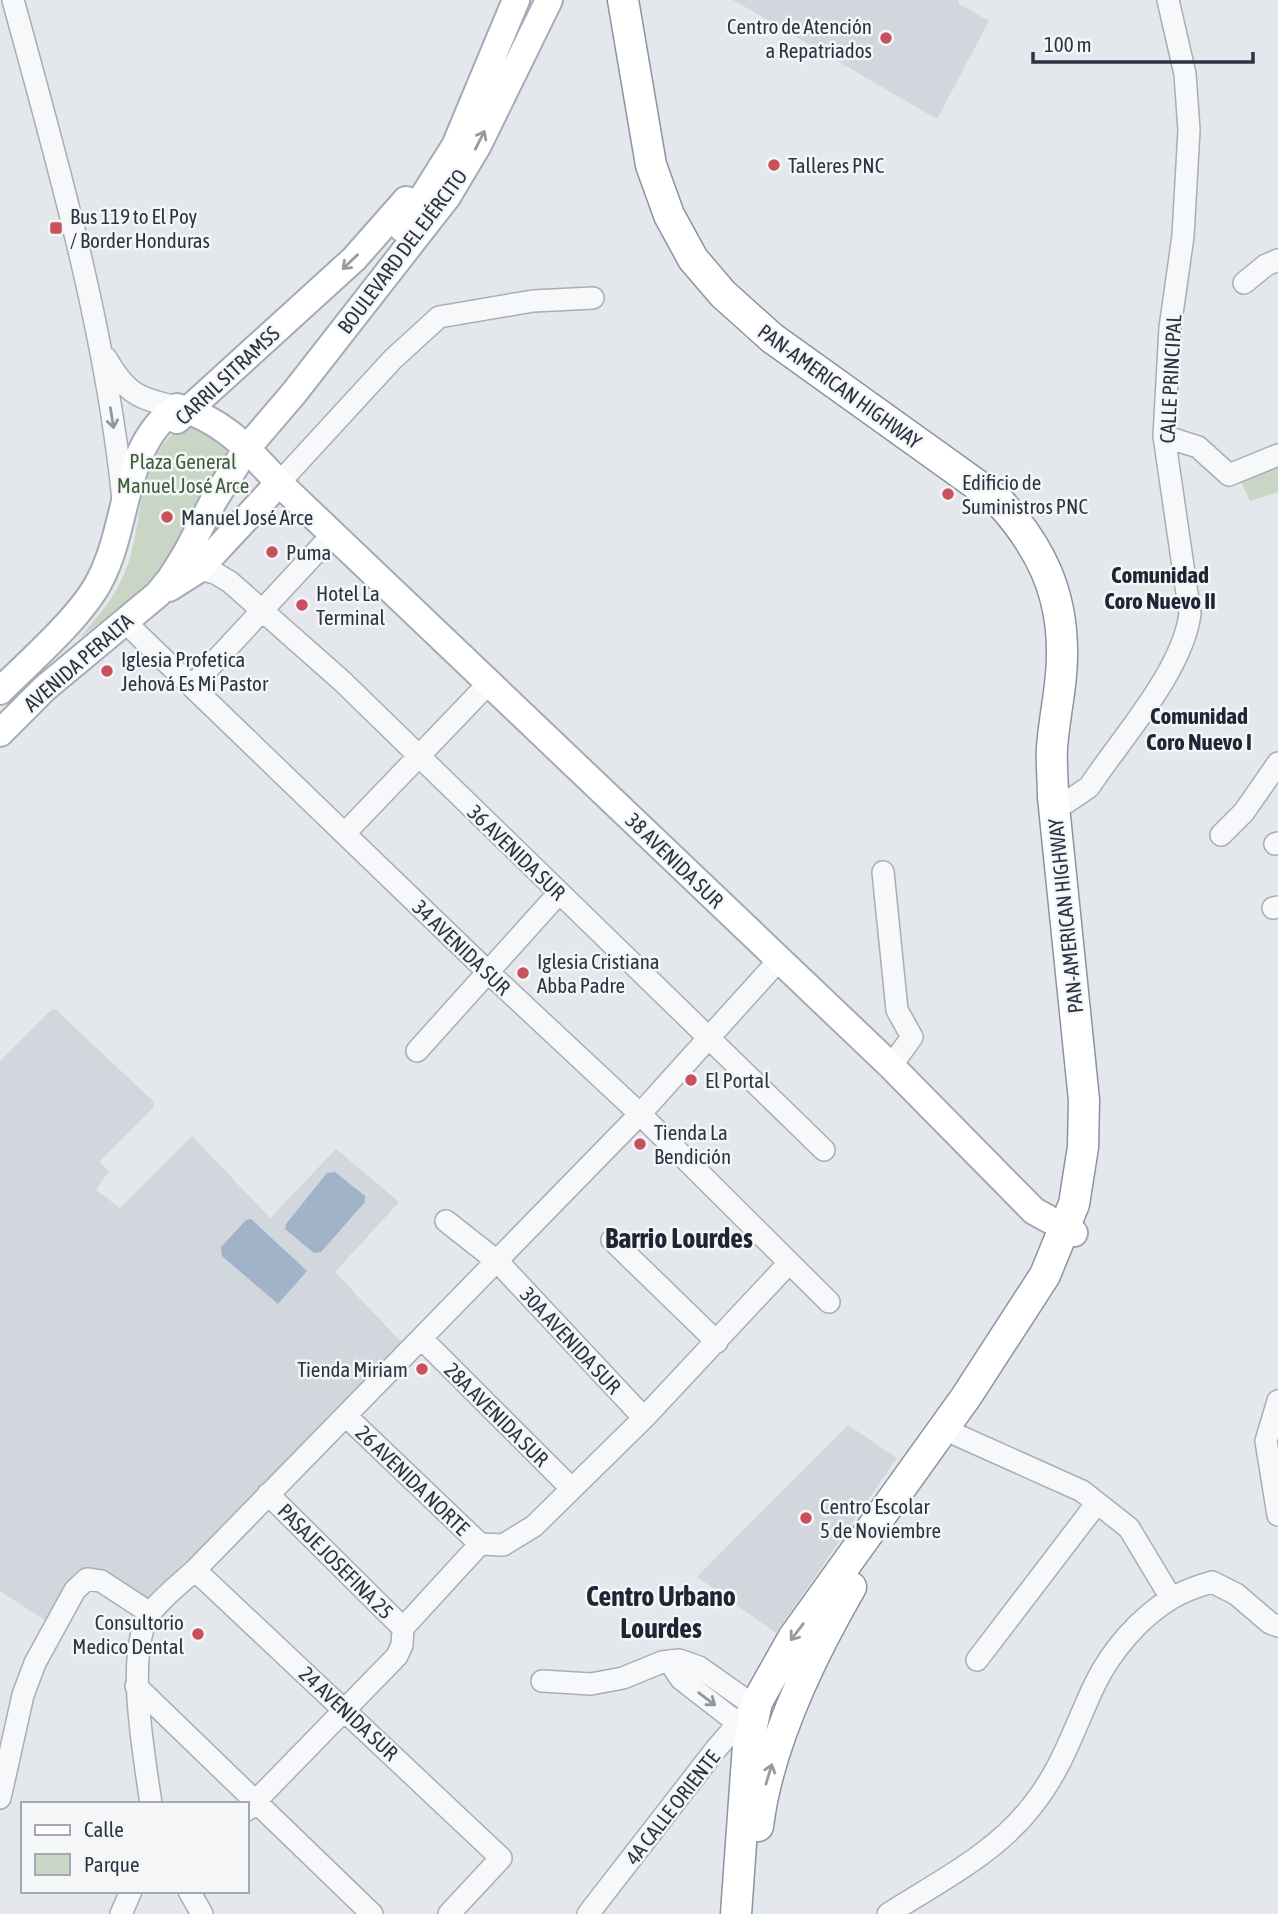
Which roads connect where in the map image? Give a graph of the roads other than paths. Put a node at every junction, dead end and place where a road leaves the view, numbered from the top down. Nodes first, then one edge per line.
1 (13, 0) edge
2 (516, 0) edge
3 (549, 0) edge
4 (623, 0) edge
5 (642, 0) edge
6 (1168, 0) edge
7 (470, 113) junction
8 (1278, 260) edge
9 (1244, 283) dead end
10 (593, 298) dead end
11 (102, 350) junction
12 (182, 408) junction
13 (1164, 436) junction
14 (243, 444) junction
15 (1278, 455) edge
16 (279, 483) junction
17 (124, 511) junction
18 (333, 534) junction
19 (199, 569) junction
20 (158, 594) junction
21 (263, 610) junction
22 (124, 621) junction
23 (44, 672) junction
24 (489, 683) junction
25 (192, 686) junction
26 (0, 691) edge
27 (0, 715) edge
28 (0, 733) edge
29 (418, 755) junction
30 (1278, 764) edge
31 (1068, 802) junction
32 (345, 834) junction
33 (1222, 835) dead end
34 (883, 872) dead end
35 (559, 893) junction
36 (779, 960) junction
37 (488, 972) junction
38 (710, 1037) junction
39 (416, 1051) dead end
40 (891, 1066) junction
41 (640, 1114) junction
42 (824, 1150) dead end
43 (1090, 1197) junction
44 (446, 1221) dead end
45 (1069, 1231) junction
46 (612, 1240) dead end
47 (498, 1262) junction
48 (789, 1263) junction
49 (1062, 1272) junction
50 (829, 1302) dead end
51 (422, 1339) junction
52 (717, 1342) junction
53 (1278, 1401) edge
54 (346, 1416) junction
55 (644, 1418) junction
56 (957, 1435) junction
57 (1275, 1480) edge
58 (571, 1488) junction
59 (268, 1494) junction
60 (1097, 1503) junction
61 (1278, 1515) edge
62 (480, 1544) junction
63 (195, 1570) junction
64 (1171, 1598) junction
65 (150, 1613) junction
66 (1278, 1626) edge
67 (403, 1628) junction
68 (977, 1660) dead end
69 (542, 1681) dead end
70 (136, 1686) junction
71 (346, 1710) junction
72 (748, 1719) junction
73 (784, 1730) junction
74 (0, 1798) edge
75 (151, 1802) edge
76 (247, 1802) edge
77 (251, 1806) edge
78 (130, 1893) edge
79 (190, 1893) edge
80 (121, 1914) edge
81 (202, 1914) edge
82 (372, 1914) edge
83 (449, 1914) edge
84 (588, 1914) edge
85 (736, 1914) edge
86 (751, 1914) edge
87 (888, 1914) edge

1 - 11 street
2 - 7 main road, CARRIL SITRAMSS
14 -> 3 main road, BOULEVARD DEL EJÉRCITO
4 - 45 highway, PAN-AMERICAN HIGHWAY
5 - 31 highway, PAN-AMERICAN HIGHWAY
6 - 13 street, CALLE PRINCIPAL
7 -> 12 main road, CARRIL SITRAMSS
7 - 14 main road, CARRIL SITRAMSS
8 - 9 street
10 - 16 street
11 - 12 street
11 -> 17 street
12 - 14 main road
12 - 17 main road, AVENIDA PERALTA
12 - 23 main road, CARRIL SITRAMSS
13 - 15 street
13 - 31 street, CALLE PRINCIPAL
14 - 16 main road
14 - 20 main road, AVENIDA PERALTA
14 - 23 main road, CARRIL SITRAMSS
16 - 18 main road, 38 AVENIDA SUR
16 - 19 main road, AVENIDA PERALTA
17 - 26 main road, AVENIDA PERALTA
18 - 21 street
18 - 24 main road, 38 AVENIDA SUR
19 - 20 main road, AVENIDA PERALTA
19 - 21 street, 36 AVENIDA SUR
20 - 22 main road, AVENIDA PERALTA
21 - 25 street
21 - 29 street, 36 AVENIDA SUR
22 - 25 street, 34 AVENIDA SUR
22 - 28 main road, AVENIDA PERALTA
23 - 27 main road, CARRIL SITRAMSS
24 - 29 street
24 - 36 main road, 38 AVENIDA SUR
25 - 32 street, 34 AVENIDA SUR
29 - 32 street
29 - 35 street, 36 AVENIDA SUR
30 - 33 street
31 - 43 highway, PAN-AMERICAN HIGHWAY
32 - 37 street, 34 AVENIDA SUR
34 - 40 street
35 - 37 street
35 - 38 street, 36 AVENIDA SUR
36 - 38 street
36 - 40 main road, 38 AVENIDA SUR
37 - 39 street
37 - 41 street, 34 AVENIDA SUR
38 - 41 street
38 - 42 street, 36 AVENIDA SUR
40 - 45 main road, 38 AVENIDA SUR
41 - 47 street
41 - 48 street, 34 AVENIDA SUR
43 - 45 highway
43 - 49 highway, PAN-AMERICAN HIGHWAY
44 - 47 street, 30A AVENIDA SUR
45 - 49 highway
45 -> 72 highway, PAN-AMERICAN HIGHWAY
46 - 52 street
47 - 51 street
47 - 55 street, 30A AVENIDA SUR
48 - 50 street, 34 AVENIDA SUR
48 - 52 street
49 - 56 highway, PAN-AMERICAN HIGHWAY
51 - 54 street
51 - 58 street, 28A AVENIDA SUR
52 - 55 street
53 - 57 street
54 - 59 street
54 - 62 street, 26 AVENIDA NORTE
55 - 58 street
56 - 60 street
56 - 73 highway, PAN-AMERICAN HIGHWAY
57 - 61 street
58 - 62 street
59 - 63 street
59 - 67 street, PASAJE JOSEFINA 25
60 - 64 street
60 - 68 street
62 - 67 street
63 - 65 street
63 - 71 street, 24 AVENIDA SUR
64 - 66 street
64 - 87 street
65 - 70 street
65 - 74 street
67 - 71 street
69 - 72 street
70 - 75 street
70 - 76 street
71 - 77 street
71 - 83 street, 24 AVENIDA SUR
72 - 73 highway
72 - 84 street, 4A CALLE ORIENTE
72 - 85 highway, PAN-AMERICAN HIGHWAY
86 -> 73 highway, PAN-AMERICAN HIGHWAY
77 - 82 street
78 - 80 street
79 - 81 street

